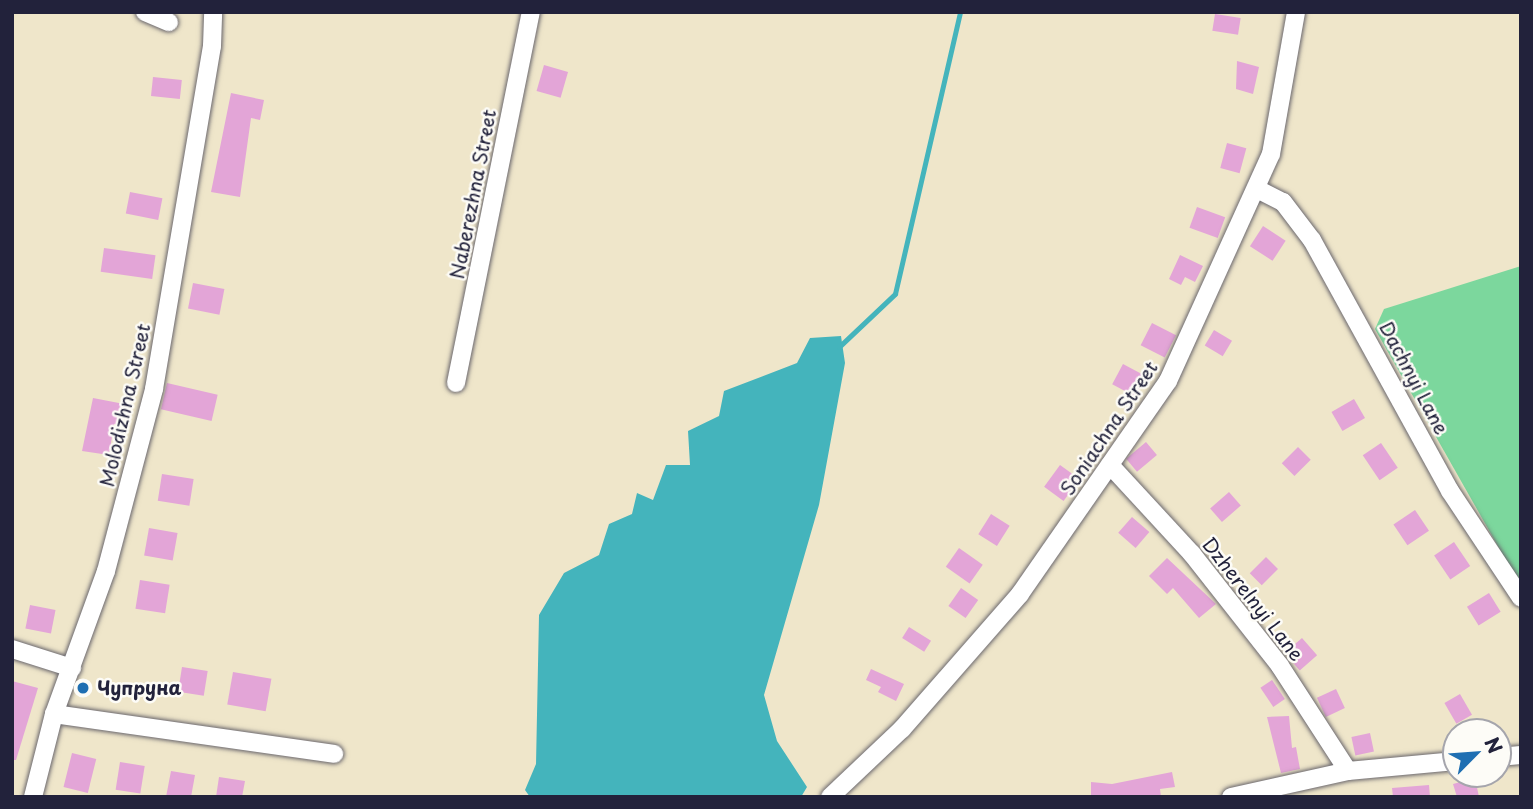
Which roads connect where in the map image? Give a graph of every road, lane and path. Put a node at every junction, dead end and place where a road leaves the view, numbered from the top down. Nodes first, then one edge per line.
1 (145, 12) edge
2 (213, 12) edge
3 (531, 12) edge
4 (1296, 12) edge
5 (169, 22) dead end
6 (1259, 190) junction
7 (456, 383) dead end
8 (1110, 465) junction
9 (1521, 598) edge
10 (12, 649) edge
11 (72, 668) junction
12 (54, 714) junction
13 (334, 754) dead end
14 (1442, 762) edge
15 (1348, 771) junction
16 (33, 797) edge
17 (830, 797) edge
18 (1231, 797) edge

1 - 5 street
2 - 11 street, Molodizhna Street
3 - 7 street, Naberezhna Street
4 - 6 street, Soniachna Street
6 - 8 street, Soniachna Street
6 - 9 street, Dachnyi Lane
8 - 15 street, Dzherelnyi Lane
8 - 17 street, Soniachna Street
10 - 11 street
11 - 12 street, Molodizhna Street
12 - 13 street
12 - 16 street, Molodizhna Street
14 - 15 street
15 - 18 street

